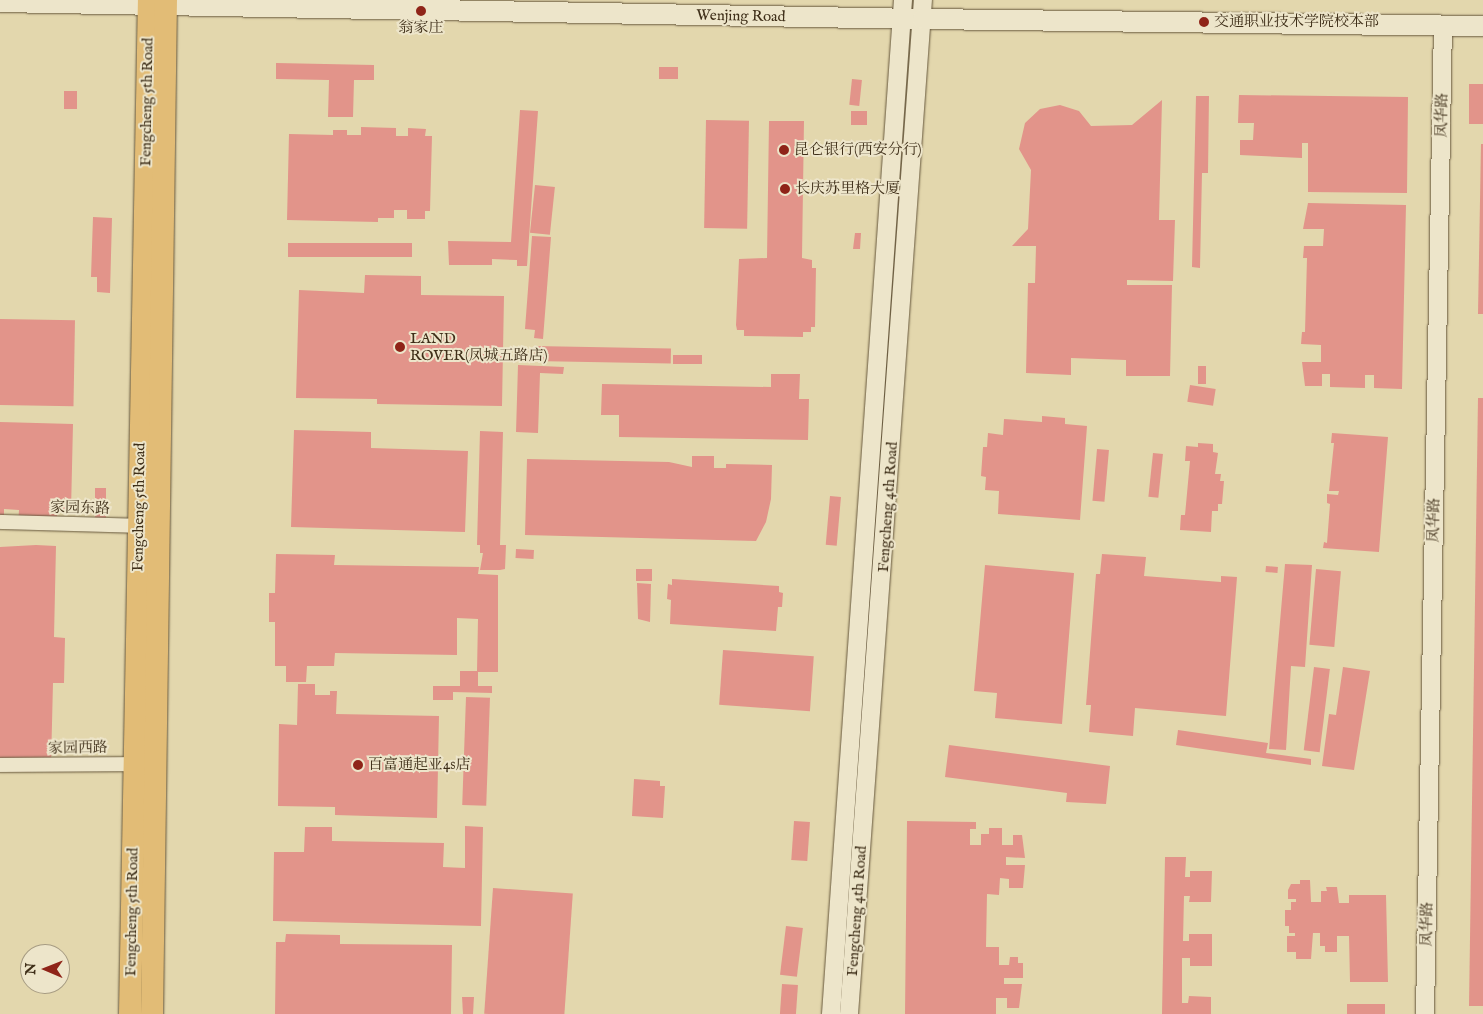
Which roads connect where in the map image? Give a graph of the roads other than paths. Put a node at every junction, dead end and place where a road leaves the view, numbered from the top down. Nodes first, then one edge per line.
1 (0, 2) edge
2 (158, 3) edge
3 (903, 10) edge
4 (923, 10) edge
5 (1443, 25) junction
6 (1483, 26) edge
7 (0, 522) edge
8 (149, 526) junction
9 (157, 763) junction
10 (134, 764) junction
11 (0, 766) edge
12 (130, 1014) edge
13 (152, 1014) edge
14 (831, 1014) edge
15 (849, 1014) edge
16 (1425, 1014) edge

1 - 2 main road, Wenjing Road
2 - 3 main road, Wenjing Road
2 - 8 main road, Fengcheng 5th Road
3 - 4 main road, Wenjing Road
3 - 14 street, Fengcheng 4th Road
4 - 5 main road, Wenjing Road
4 - 15 street, Fengcheng 4th Road
5 - 6 main road, Wenjing Road
5 - 16 street, 凤华路
7 - 8 street, 家园东路
8 - 9 main road, Fengcheng 5th Road
8 - 10 main road, Fengcheng 5th Road
9 - 10 street, 家园西路
9 - 13 main road, Fengcheng 5th Road
10 - 11 street, 家园西路
10 - 12 main road, Fengcheng 5th Road

